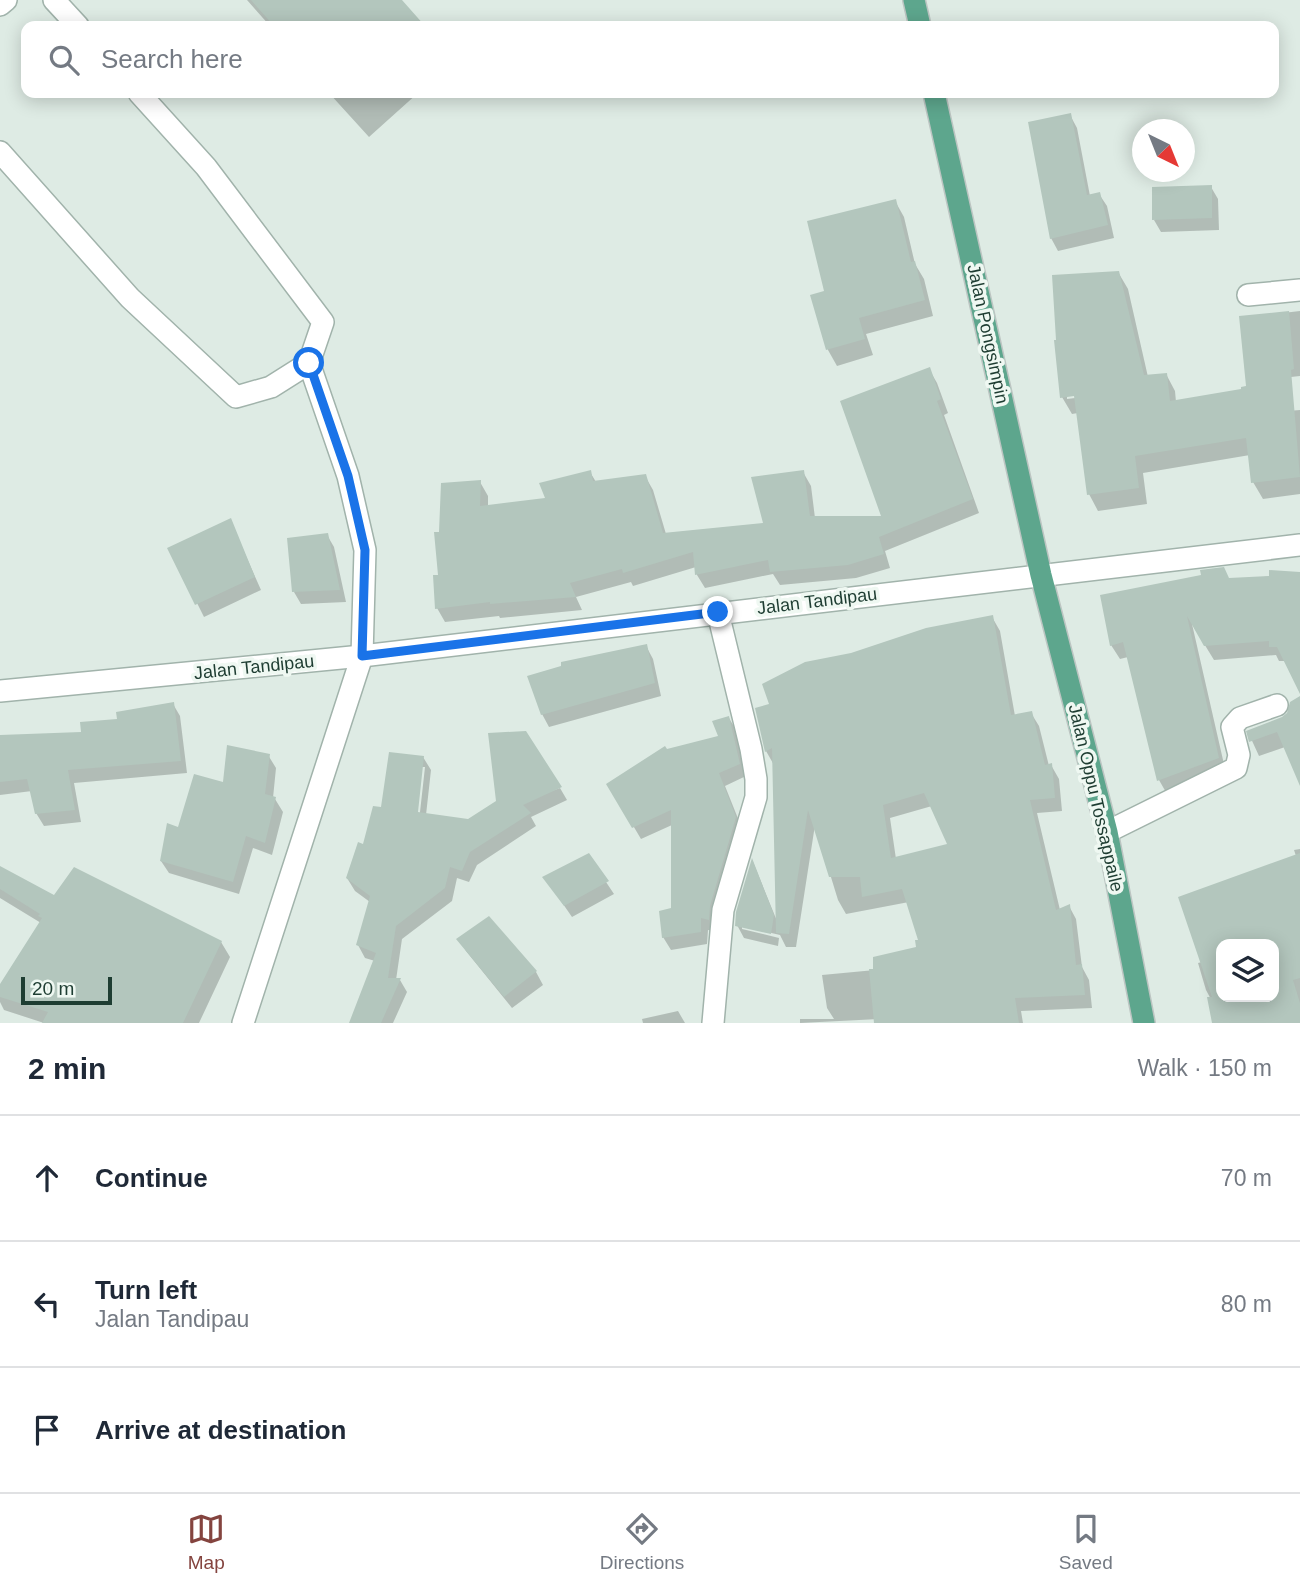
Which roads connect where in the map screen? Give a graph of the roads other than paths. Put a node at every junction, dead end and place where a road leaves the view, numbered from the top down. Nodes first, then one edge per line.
1 (6, 0) edge
2 (54, 0) edge
3 (914, 0) edge
4 (0, 5) edge
5 (73, 21) edge
6 (919, 21) edge
7 (144, 98) edge
8 (935, 98) edge
9 (0, 152) edge
10 (1300, 290) edge
11 (1248, 295) dead end
12 (309, 363) junction
13 (1300, 545) edge
14 (1041, 575) junction
15 (718, 612) junction
16 (362, 656) junction
17 (0, 691) edge
18 (1277, 705) dead end
19 (1107, 832) junction
20 (243, 1023) edge
21 (713, 1023) edge
22 (1144, 1023) edge

1 - 4 street
2 - 5 street
3 - 6 main road
7 - 12 street
8 - 14 main road, Jalan Pongsimpin
9 - 12 street
10 - 11 street
12 - 16 street
13 - 14 street, Jalan Tandipau
14 - 15 street, Jalan Tandipau
14 - 19 main road, Jalan Oppu Tossappaile
15 - 16 street, Jalan Tandipau
15 - 21 street
16 - 17 street, Jalan Tandipau
16 - 20 street
18 - 19 street
19 - 22 main road, Jalan Oppu Tossappaile

